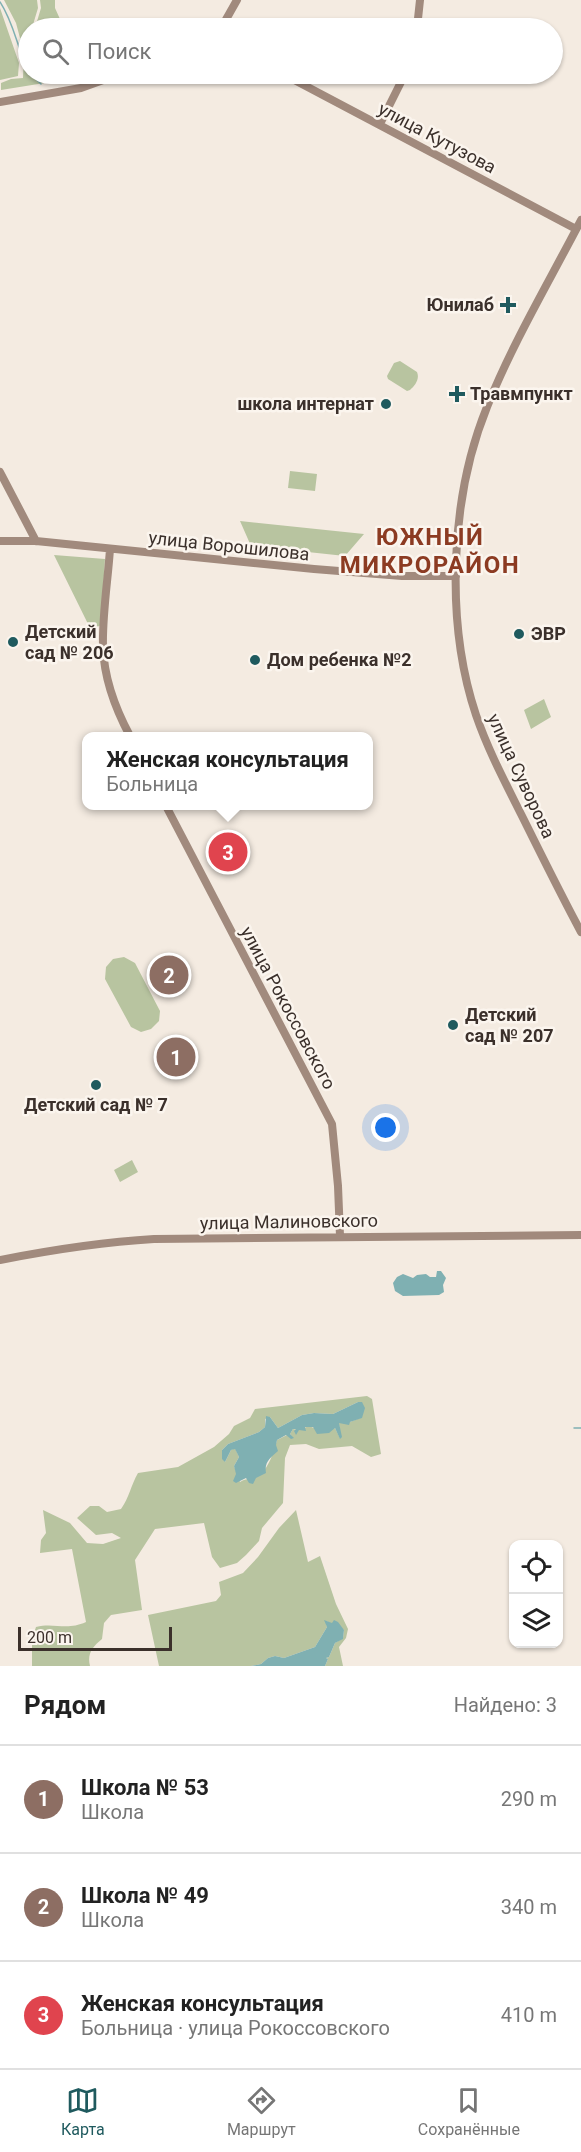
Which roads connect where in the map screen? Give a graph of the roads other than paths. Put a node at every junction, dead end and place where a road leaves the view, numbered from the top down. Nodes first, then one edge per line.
1 (237, 0) edge
2 (420, 0) edge
3 (227, 18) edge
4 (418, 18) edge
5 (92, 84) edge
6 (302, 84) edge
7 (400, 84) edge
8 (0, 102) edge
9 (380, 124) junction
10 (581, 220) edge
11 (576, 229) junction
12 (0, 472) edge
13 (0, 541) edge
14 (36, 541) junction
15 (110, 549) junction
16 (456, 576) junction
17 (128, 732) edge
18 (168, 810) edge
19 (581, 932) edge
20 (581, 1235) edge
21 (340, 1236) junction
22 (0, 1260) edge

1 - 3 street
2 - 4 street
5 - 8 street
6 - 9 street, улица Кутузова
7 - 9 street
9 - 11 street, улица Кутузова
10 - 11 street, улица Суворова
11 - 16 street, улица Суворова
12 - 14 street
13 - 14 street, улица Ворошилова
14 - 15 street, улица Ворошилова
15 - 16 street, улица Ворошилова
15 - 17 street
16 - 19 street, улица Суворова
18 - 21 street, улица Рокоссовского
20 - 21 street, улица Малиновского
21 - 22 street, улица Малиновского

